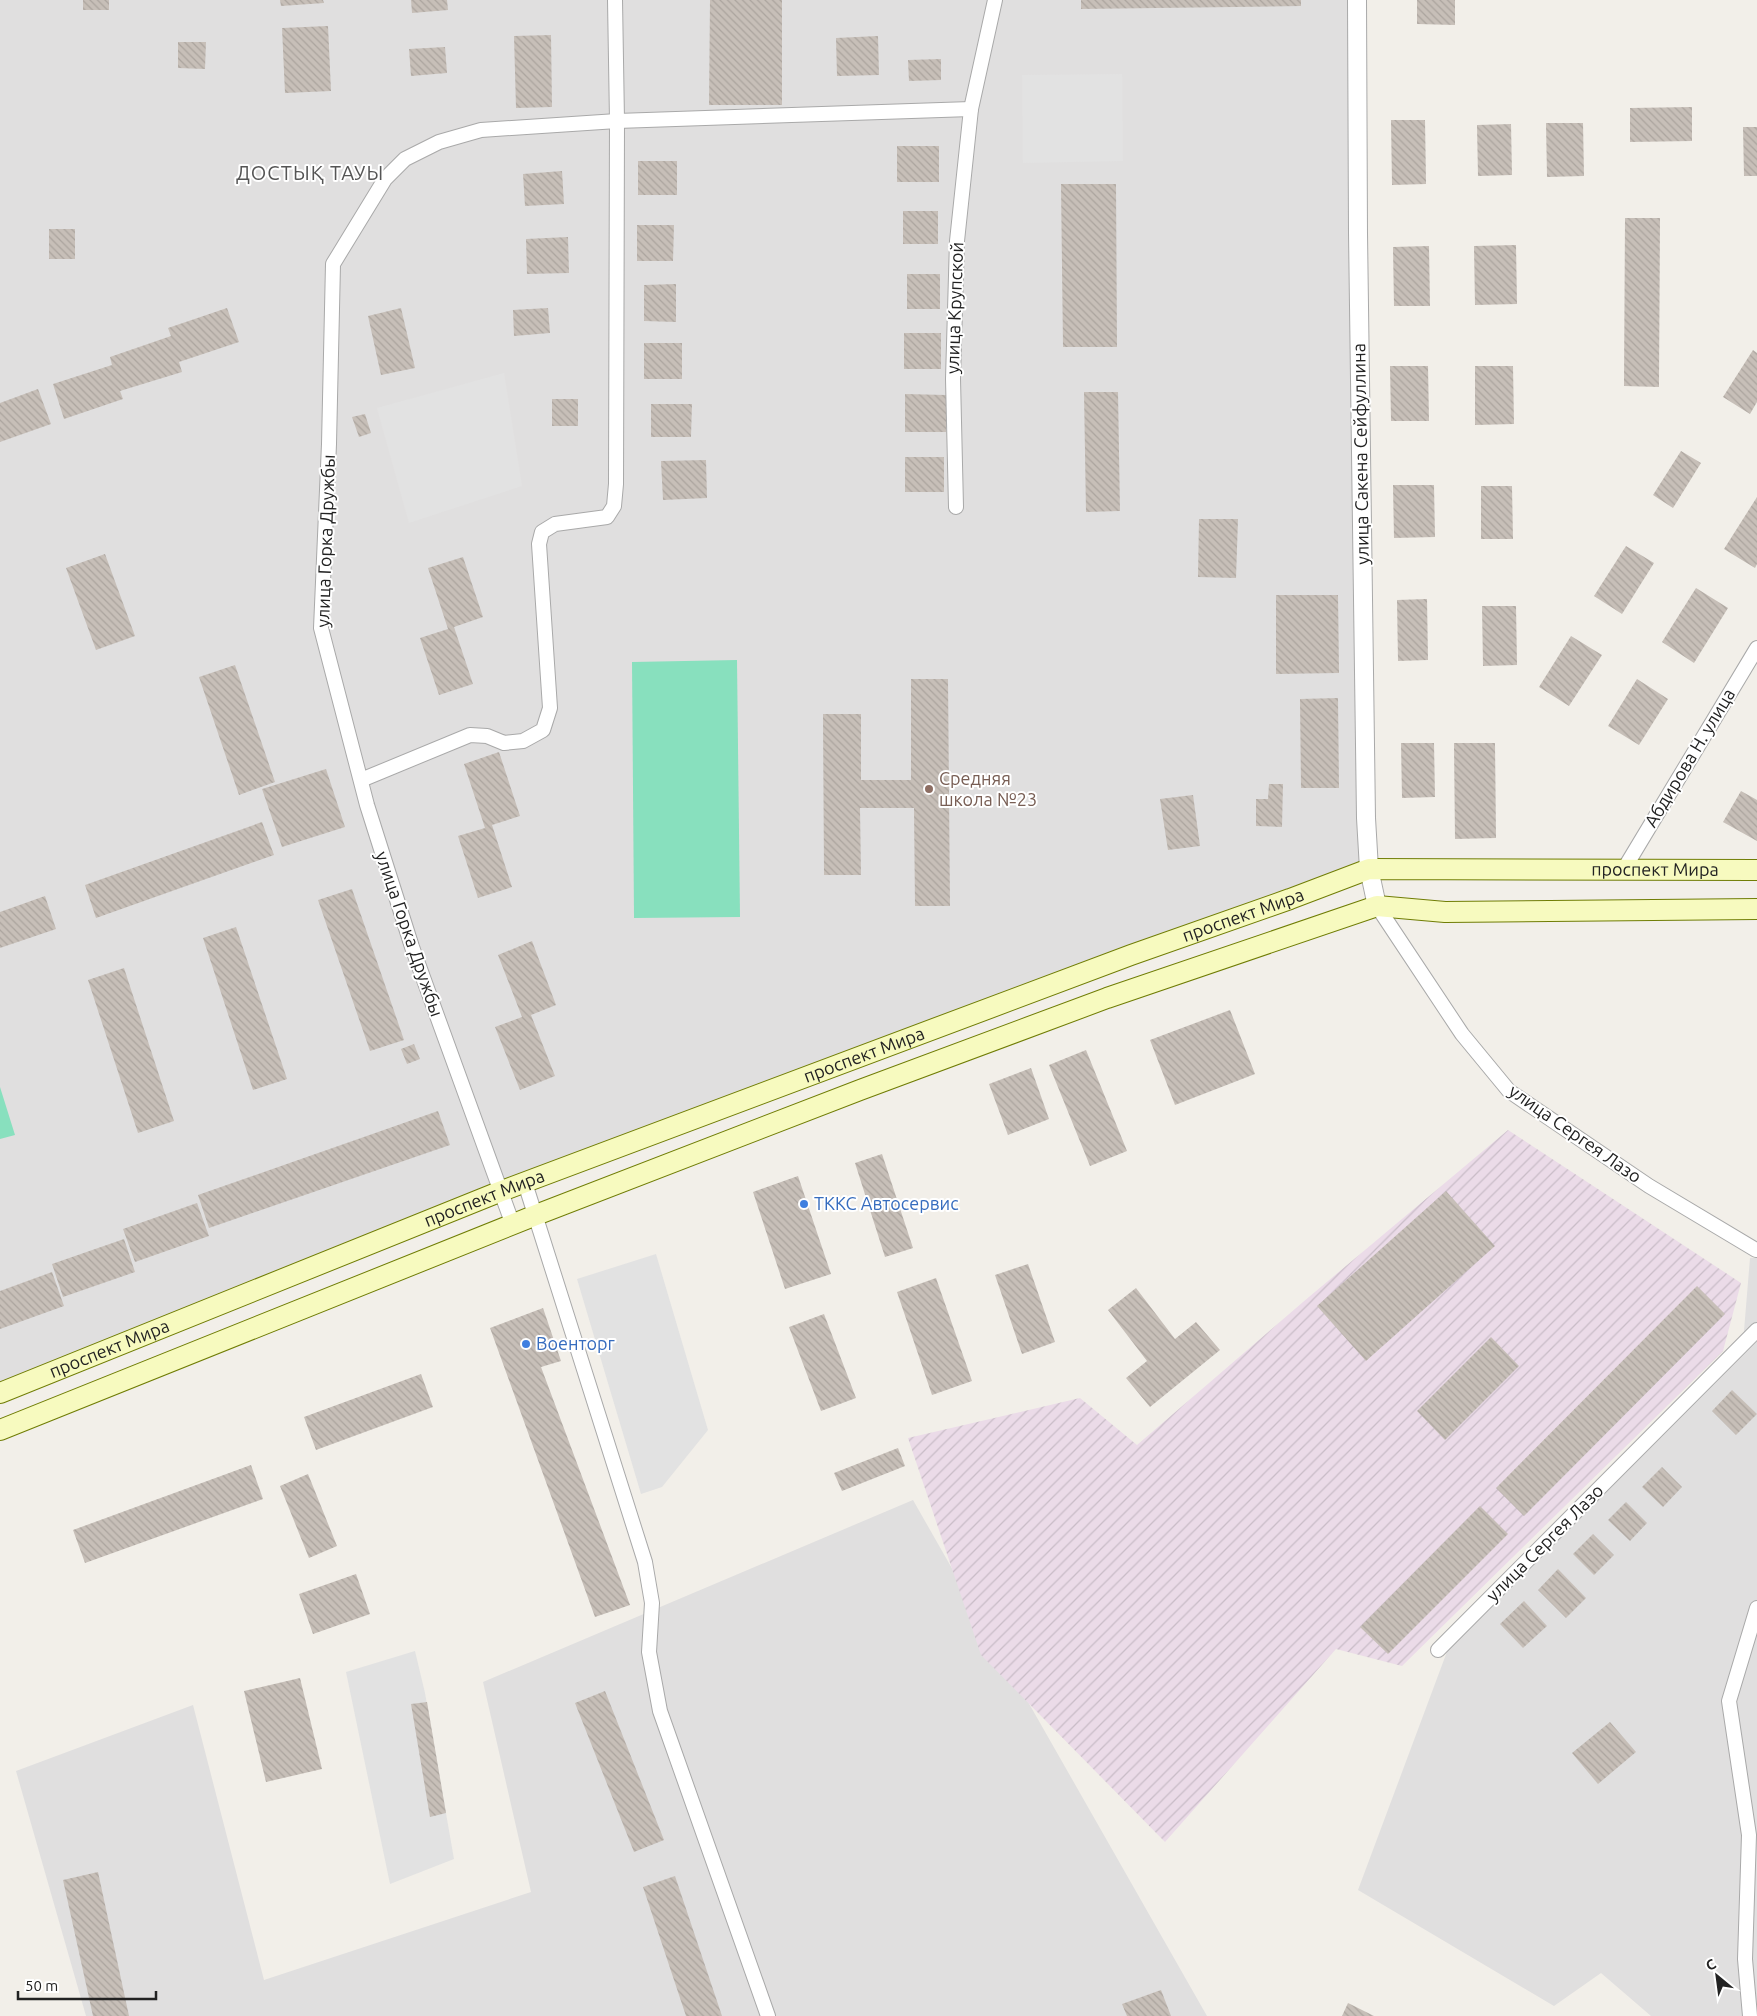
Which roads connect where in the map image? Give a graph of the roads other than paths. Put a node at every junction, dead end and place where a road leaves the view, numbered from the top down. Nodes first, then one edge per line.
1 (615, 0) edge
2 (995, 0) edge
3 (1358, 0) edge
4 (971, 109) junction
5 (618, 121) junction
6 (956, 507) dead end
7 (1757, 648) edge
8 (361, 780) junction
9 (1369, 869) junction
10 (1624, 869) junction
11 (1757, 870) edge
12 (1377, 906) junction
13 (1757, 908) edge
14 (525, 1183) junction
15 (499, 1192) junction
16 (536, 1216) junction
17 (513, 1225) junction
18 (1757, 1250) edge
19 (1757, 1257) edge
20 (1757, 1330) edge
21 (0, 1393) edge
22 (0, 1430) edge
23 (1757, 1608) edge
24 (1438, 1650) dead end
25 (768, 2016) edge
26 (1750, 2016) edge

1 - 5 street
2 - 4 street, улица Крупской
3 - 9 street, улица Сакена Сейфуллина
4 - 5 street
4 - 6 street, улица Крупской
5 - 8 street
5 - 8 street, улица Горка Дружбы
7 - 10 street, Абдирова Н. улица
8 - 15 street, улица Горка Дружбы
9 - 10 main road, проспект Мира
9 - 12 street, улица Сакена Сейфуллина
9 - 14 main road, проспект Мира
10 - 11 main road, проспект Мира
12 - 13 main road, проспект Мира
12 - 16 main road, проспект Мира
12 - 18 street, улица Сергея Лазо
14 - 15 main road, проспект Мира
14 - 16 street
15 - 17 street, улица Горка Дружбы
15 - 21 main road, проспект Мира
16 - 17 main road, проспект Мира
16 - 25 street
17 - 22 main road, проспект Мира
18 - 19 street, улица Сергея Лазо
20 - 24 street, улица Сергея Лазо
23 - 26 street

